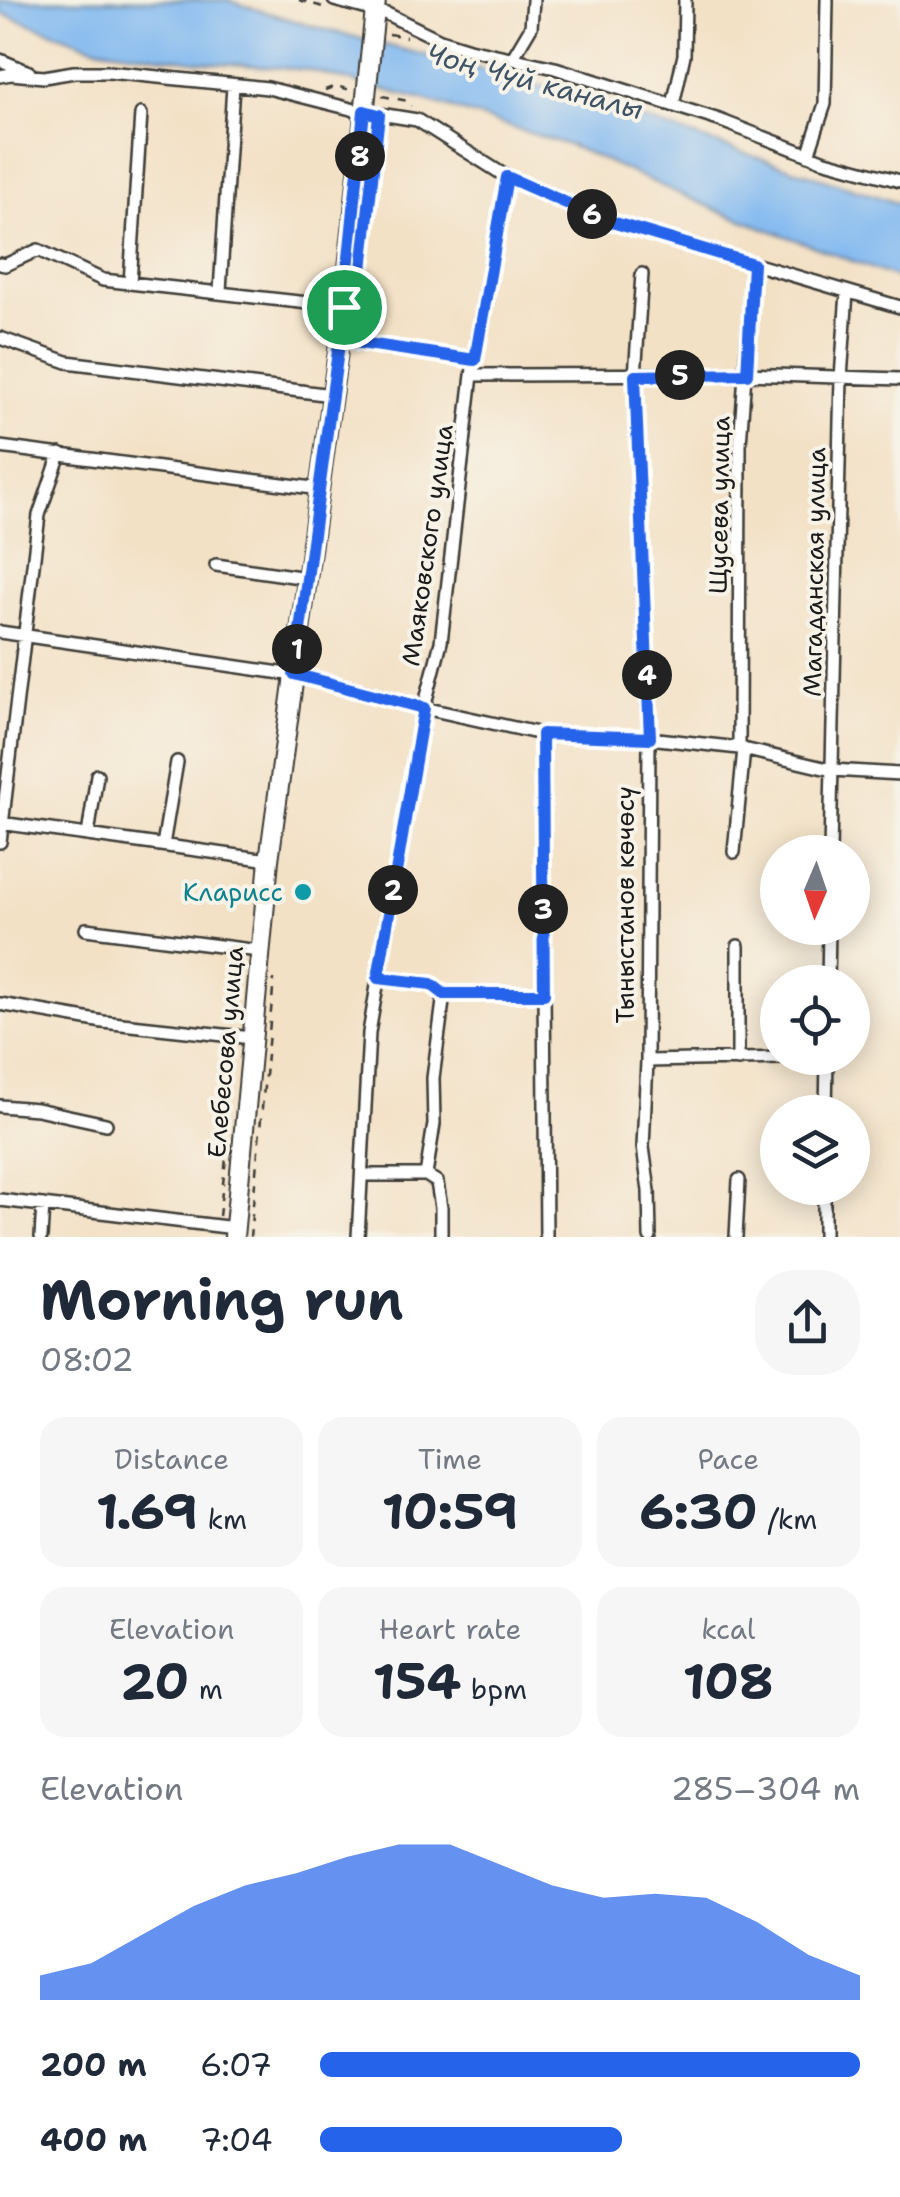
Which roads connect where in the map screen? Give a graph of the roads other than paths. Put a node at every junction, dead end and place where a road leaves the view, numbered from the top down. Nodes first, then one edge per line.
1 (334, 0) edge
2 (532, 0) edge
3 (684, 0) edge
4 (827, 0) edge
5 (376, 5) edge
6 (512, 59) junction
7 (0, 60) edge
8 (0, 76) edge
9 (44, 77) junction
10 (233, 86) junction
11 (367, 98) junction
12 (673, 105) junction
13 (141, 114) dead end
14 (808, 155) junction
15 (507, 177) junction
16 (900, 181) edge
17 (0, 264) edge
18 (753, 264) junction
19 (642, 274) dead end
20 (130, 283) junction
21 (220, 292) junction
22 (847, 292) junction
23 (344, 307) junction
24 (900, 307) edge
25 (0, 338) edge
26 (747, 374) junction
27 (472, 376) junction
28 (635, 376) junction
29 (841, 378) junction
30 (900, 379) edge
31 (332, 395) junction
32 (0, 446) edge
33 (60, 454) junction
34 (320, 488) junction
35 (216, 565) dead end
36 (307, 578) junction
37 (0, 632) edge
38 (24, 636) junction
39 (294, 674) junction
40 (424, 708) junction
41 (542, 734) junction
42 (650, 738) junction
43 (741, 749) junction
44 (177, 762) dead end
45 (832, 770) junction
46 (900, 774) edge
47 (97, 775) dead end
48 (2, 823) edge
49 (88, 835) junction
50 (830, 835) edge
51 (0, 842) edge
52 (163, 845) junction
53 (734, 852) dead end
54 (268, 860) junction
55 (86, 929) dead end
56 (738, 946) dead end
57 (260, 951) junction
58 (544, 994) junction
59 (0, 1004) edge
60 (252, 1038) junction
61 (760, 1059) edge
62 (738, 1060) junction
63 (647, 1062) junction
64 (0, 1106) edge
65 (106, 1124) dead end
66 (362, 1175) junction
67 (426, 1175) junction
68 (739, 1180) dead end
69 (0, 1200) edge
70 (43, 1205) junction
71 (824, 1205) edge
72 (240, 1234) edge
73 (41, 1237) edge
74 (358, 1237) edge
75 (441, 1237) edge
76 (546, 1237) edge
77 (650, 1237) edge
78 (736, 1237) edge
79 (824, 1237) edge

1 - 5 street
2 - 6 street
3 - 12 street
4 - 14 street
5 - 6 street
5 - 11 main road, Елебесова улица
6 - 12 street
7 - 9 street
8 - 9 street
9 - 10 street
10 - 11 street
10 - 21 street
11 - 15 street
11 - 23 main road, Елебесова улица
12 - 14 street
13 - 20 street
14 - 16 street
15 - 18 street
15 - 27 street, Маяковского улица
17 - 20 street
18 - 22 street
18 - 26 street, Щусева улица
19 - 28 street, Тыныстанов көчөсү
20 - 21 street
21 - 23 street
22 - 24 street
22 - 29 street, Магаданская улица
23 - 31 main road, Елебесова улица
25 - 31 street
26 - 28 street
26 - 29 street
26 - 43 street, Щусева улица
27 - 28 street
27 - 40 street, Маяковского улица
28 - 42 street, Тыныстанов көчөсү
29 - 30 street
29 - 45 street, Магаданская улица
31 - 34 main road, Елебесова улица
32 - 33 street
33 - 34 street
33 - 38 street
34 - 36 main road, Елебесова улица
35 - 36 street
36 - 39 main road, Елебесова улица
37 - 38 street
38 - 39 street
38 - 48 street
39 - 40 street
39 - 54 main road, Елебесова улица
40 - 41 street
40 - 66 street, Маяковского улица
41 - 42 street
41 - 58 street
42 - 43 street
42 - 63 street, Тыныстанов көчөсү
43 - 45 street
43 - 53 street, Щусева улица
44 - 52 street
45 - 46 street
45 - 50 street, Магаданская улица
47 - 49 street
48 - 49 street
48 - 51 street
49 - 52 street
52 - 54 street
54 - 57 main road, Елебесова улица
55 - 57 street
56 - 62 street
57 - 60 main road, Елебесова улица
58 - 67 street
58 - 76 street
59 - 60 street
60 - 72 main road, Елебесова улица
61 - 62 street
62 - 63 street
63 - 77 street, Тыныстанов көчөсү
64 - 65 street
66 - 67 street
66 - 74 street, Маяковского улица
67 - 75 street
68 - 78 street
69 - 70 street
70 - 72 street
70 - 73 street
71 - 79 street

